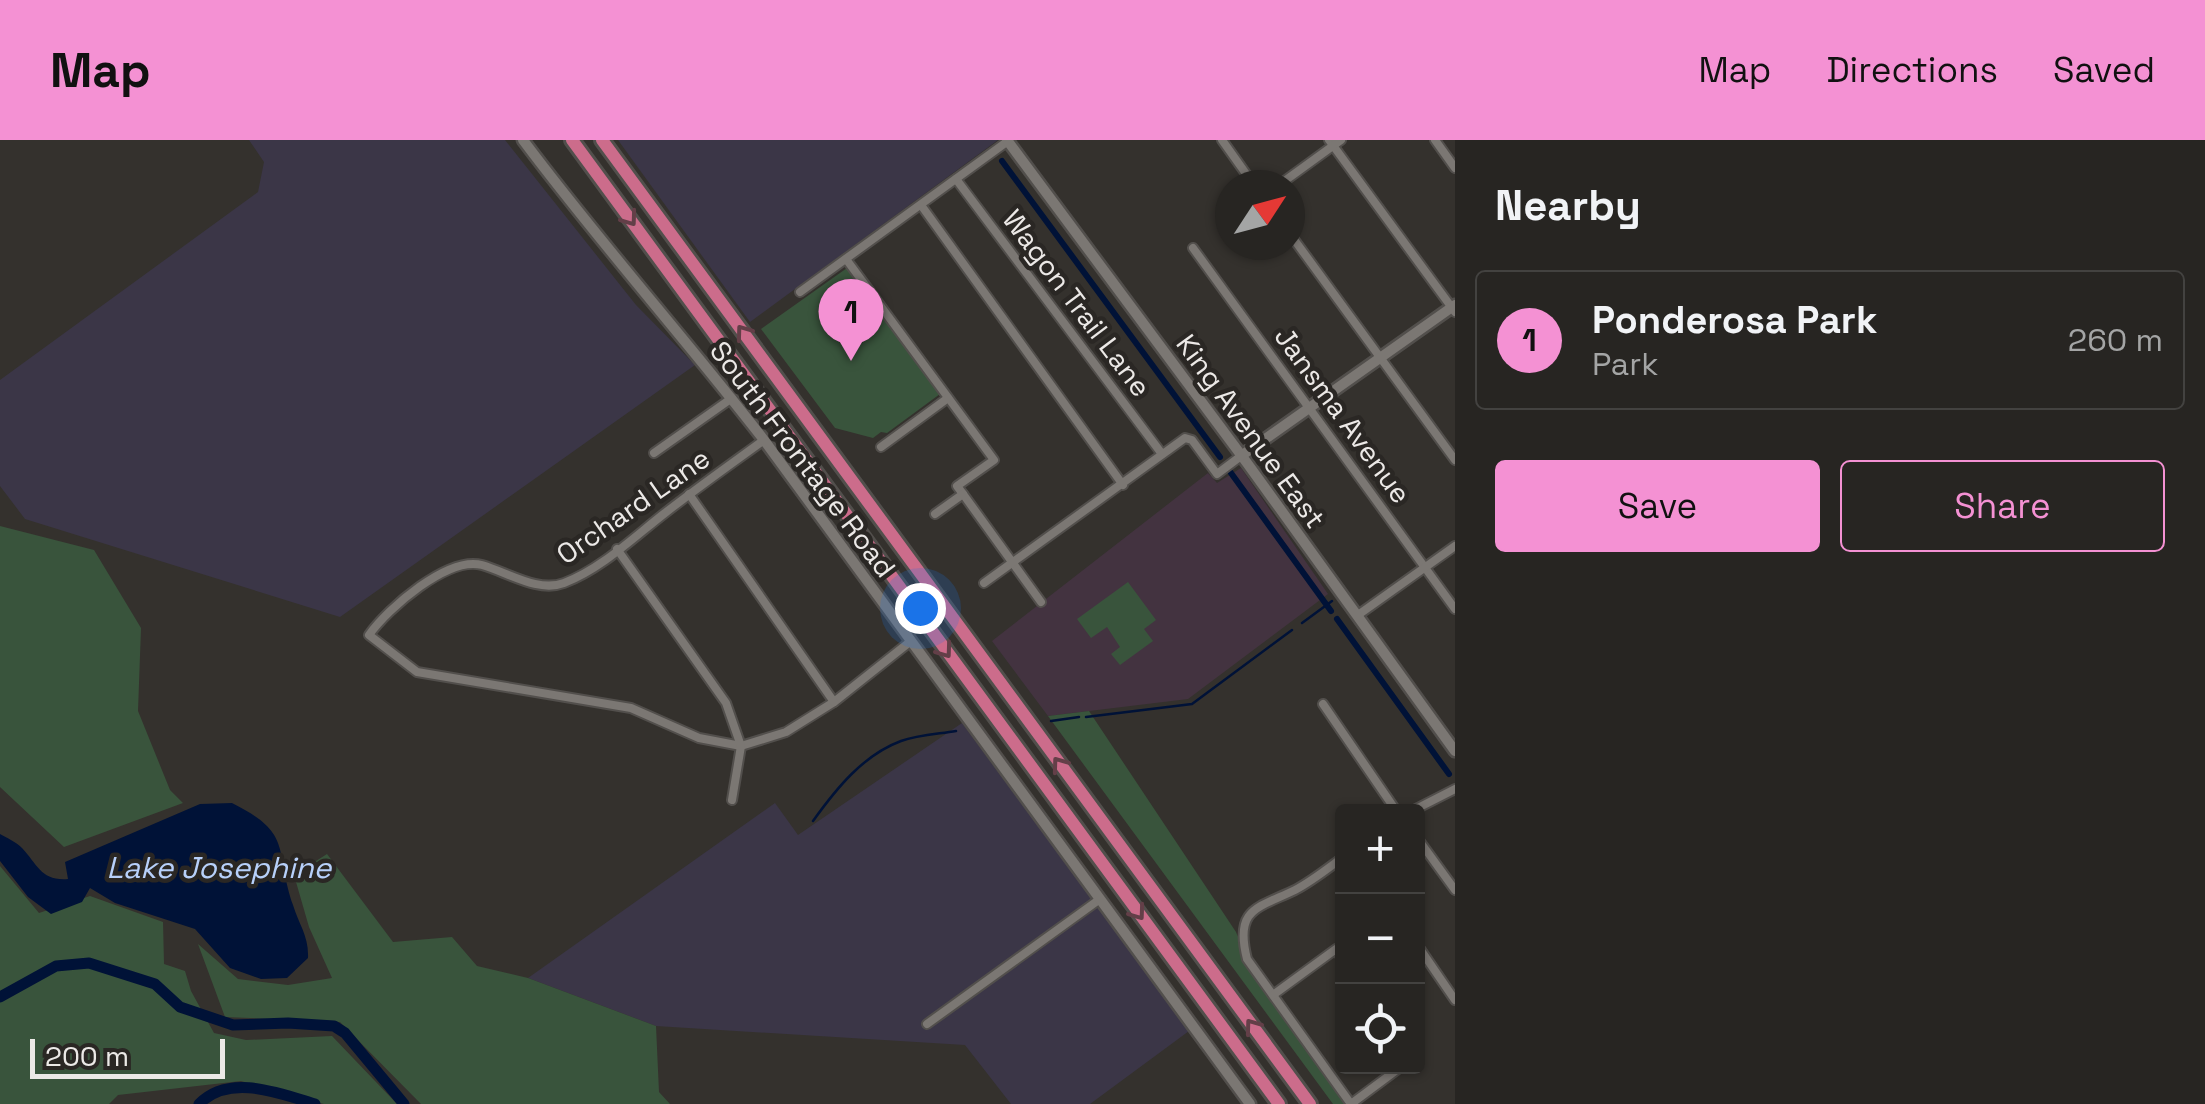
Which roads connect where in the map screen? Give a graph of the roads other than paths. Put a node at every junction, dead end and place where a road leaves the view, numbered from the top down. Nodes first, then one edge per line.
1 (523, 140) edge
2 (572, 140) edge
3 (602, 140) edge
4 (1008, 140) edge
5 (1222, 140) edge
6 (1435, 140) edge
7 (1334, 142) edge
8 (1455, 168) edge
9 (1243, 170) edge
10 (1298, 170) edge
11 (956, 179) junction
12 (921, 205) junction
13 (1194, 248) dead end
14 (1305, 254) edge
15 (846, 260) junction
16 (800, 292) dead end
17 (1454, 308) edge
18 (1382, 359) junction
19 (732, 398) junction
20 (948, 398) junction
21 (1310, 410) junction
22 (764, 440) junction
23 (881, 447) dead end
24 (654, 452) dead end
25 (1162, 454) junction
26 (1241, 456) junction
27 (1455, 460) edge
28 (1122, 485) junction
29 (689, 494) junction
30 (963, 494) junction
31 (935, 514) dead end
32 (1455, 546) edge
33 (617, 550) junction
34 (1013, 564) junction
35 (1425, 567) junction
36 (984, 583) dead end
37 (1041, 602) dead end
38 (1455, 609) edge
39 (1358, 616) junction
40 (912, 641) junction
41 (834, 702) junction
42 (1323, 704) dead end
43 (742, 746) junction
44 (1455, 751) edge
45 (1455, 789) edge
46 (732, 800) dead end
47 (1392, 804) edge
48 (1425, 804) edge
49 (1425, 849) edge
50 (1335, 863) edge
51 (1455, 890) edge
52 (1100, 899) junction
53 (1335, 951) edge
54 (1425, 956) edge
55 (1273, 995) junction
56 (1455, 1000) edge
57 (928, 1024) dead end
58 (1391, 1074) edge
59 (1250, 1104) edge
60 (1279, 1104) edge
61 (1310, 1104) edge
62 (1351, 1104) edge

1 - 19 main road, South Frontage Road
2 -> 60 highway
61 -> 3 highway
4 - 11 street
4 - 26 main road, King Avenue East
5 - 9 street
6 - 8 street
7 - 10 street
7 - 17 street
11 - 12 street
11 - 25 street, Wagon Trail Lane
12 - 15 street
12 - 28 street
13 - 21 street, Jansma Avenue
14 - 18 street
15 - 16 street
15 - 20 street
17 - 18 main road
18 - 21 main road
18 - 27 street
19 - 22 main road, South Frontage Road
19 - 24 street
20 - 23 street
20 - 30 street
21 - 26 main road
21 - 35 street, Jansma Avenue
22 - 29 street, Orchard Lane
22 - 40 main road, South Frontage Road
25 - 26 street
25 - 28 street
26 - 39 main road, King Avenue East
28 - 34 street
29 - 33 street, Orchard Lane
29 - 41 street
30 - 31 street
30 - 34 street
32 - 35 street
33 - 43 street
33 - 43 street, Orchard Lane
34 - 36 street
34 - 37 street
35 - 38 street, Jansma Avenue
35 - 39 street
39 - 44 main road, King Avenue East
40 - 41 street
40 - 52 main road, South Frontage Road
41 - 43 street
42 - 47 street
43 - 46 street
45 - 48 street
49 - 51 street
50 - 55 street
52 - 57 street
52 - 59 main road, South Frontage Road
53 - 55 street
54 - 56 street
55 - 62 street
58 - 62 street

